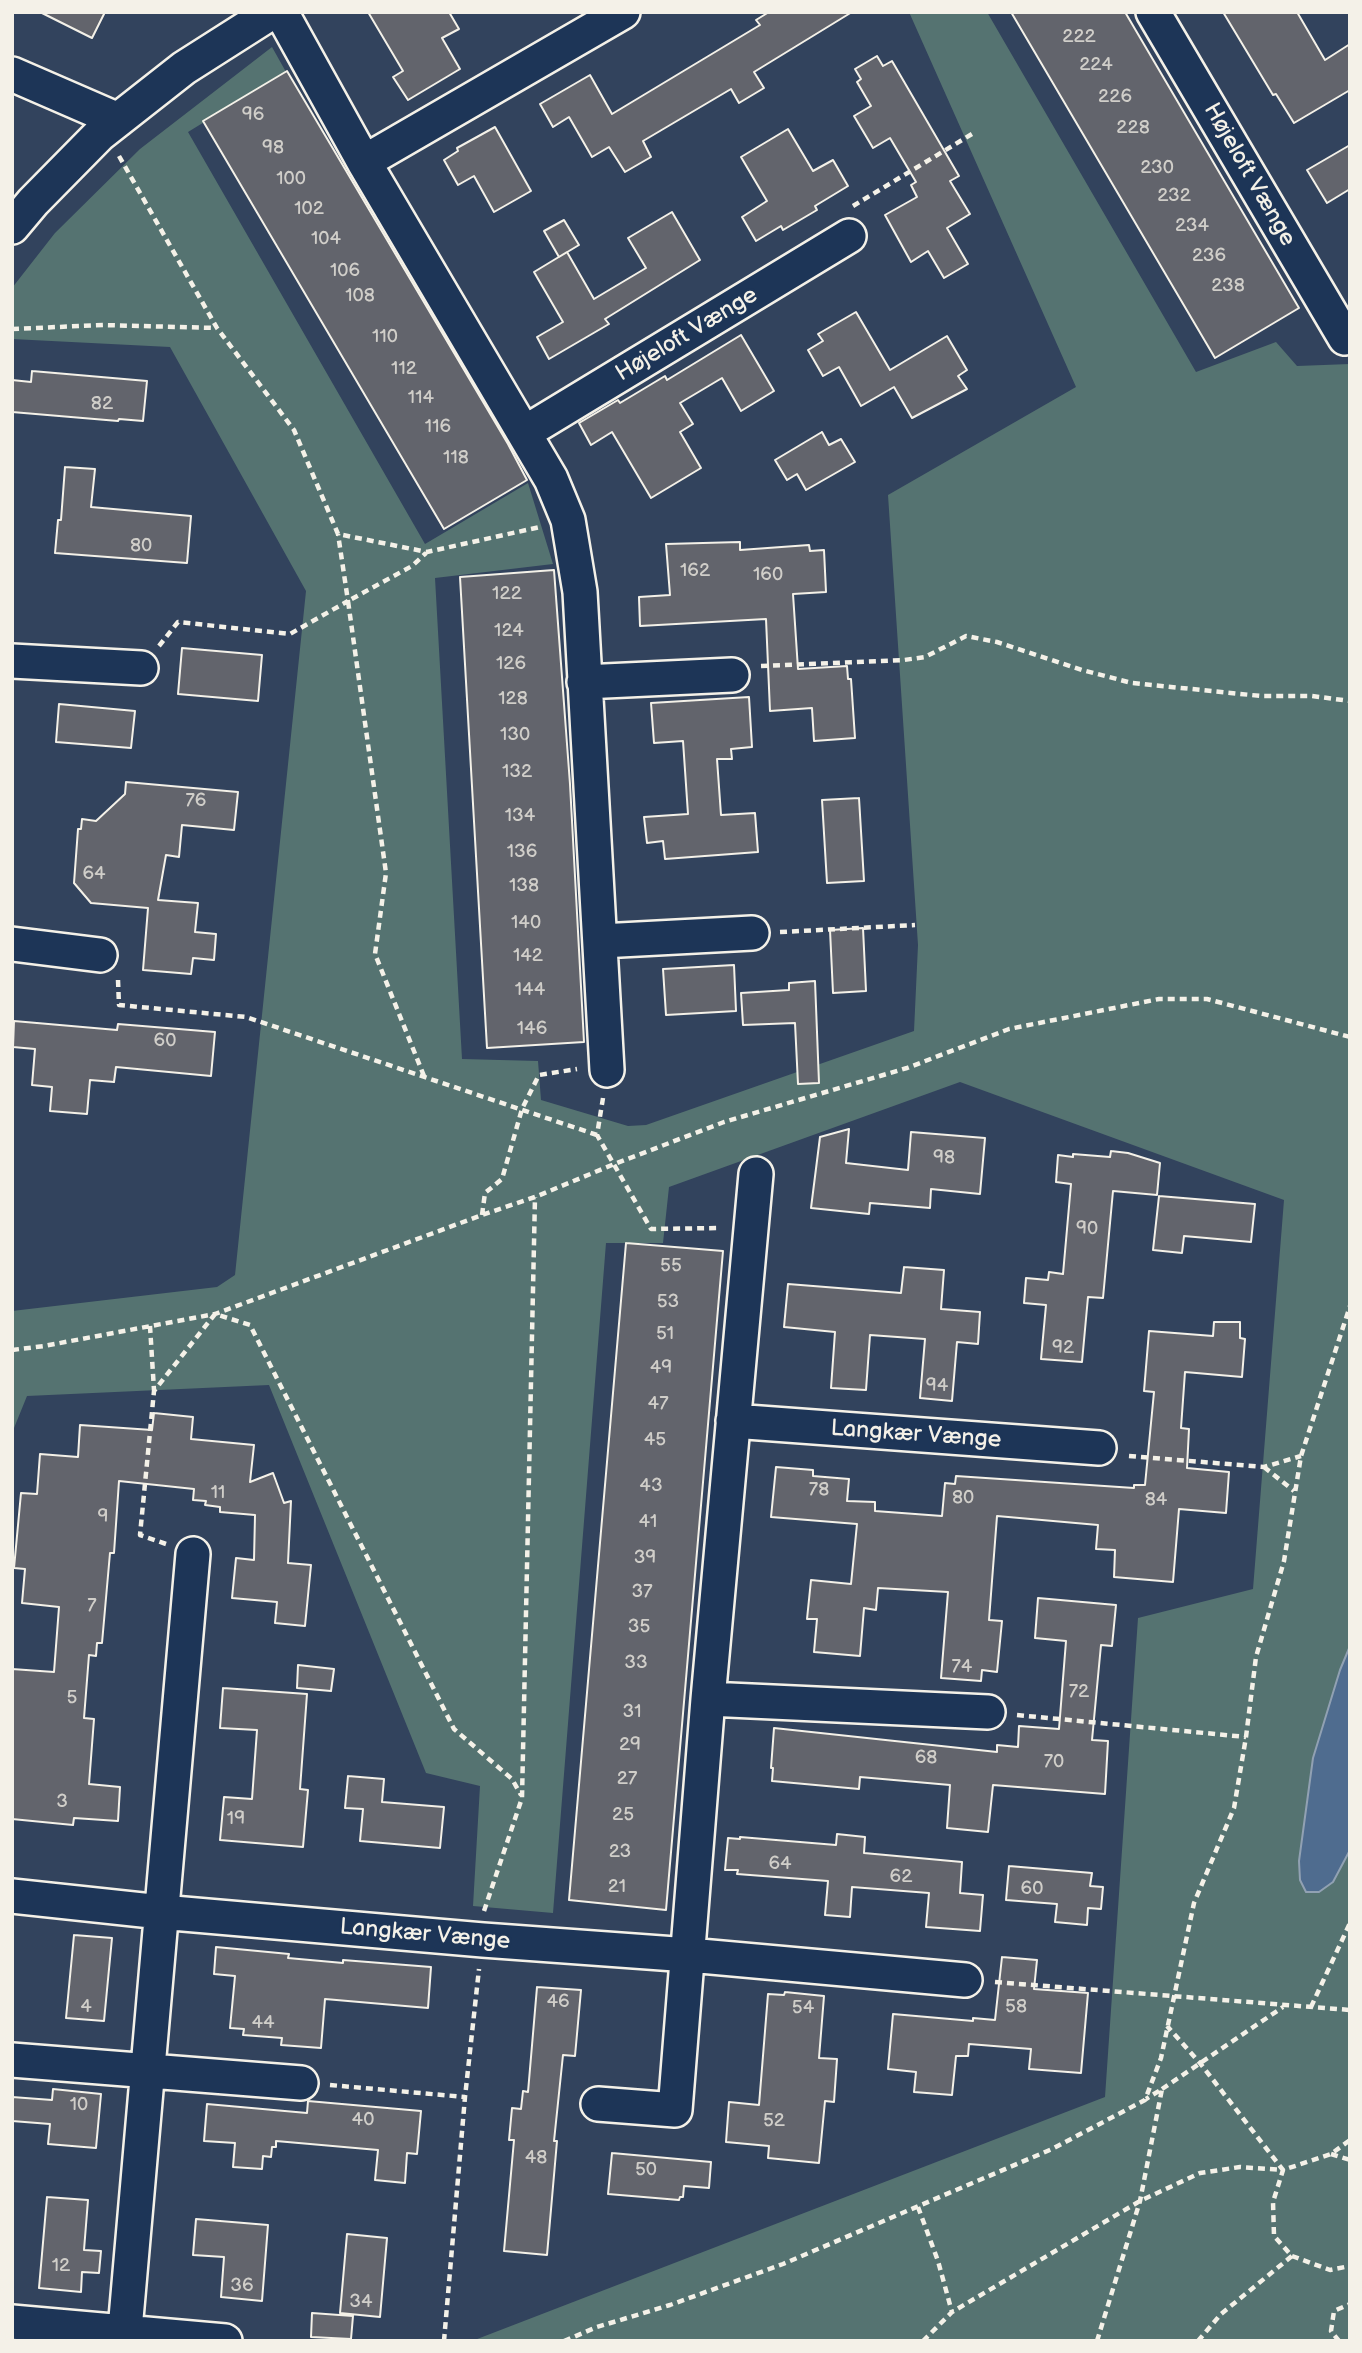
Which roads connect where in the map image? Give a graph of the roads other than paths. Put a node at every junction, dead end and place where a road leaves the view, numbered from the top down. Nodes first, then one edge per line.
1 (272, 12) edge
2 (281, 12) edge
3 (623, 12) edge
4 (1153, 12) edge
5 (12, 74) edge
6 (109, 127) junction
7 (364, 162) junction
8 (12, 227) edge
9 (849, 236) road end
10 (1345, 338) dead end
11 (524, 433) junction
12 (12, 661) edge
13 (141, 668) road end
14 (732, 675) road end
15 (584, 682) junction
16 (752, 933) road end
17 (601, 941) junction
18 (12, 944) edge
19 (100, 955) road end
20 (607, 1070) road end
21 (756, 1174) dead end
22 (733, 1421) junction
23 (1099, 1448) road end
24 (194, 1554) road end
25 (708, 1699) junction
26 (988, 1712) road end
27 (12, 1896) edge
28 (162, 1912) junction
29 (689, 1955) junction
30 (965, 1980) road end
31 (12, 2060) edge
32 (148, 2070) junction
33 (301, 2083) road end
34 (597, 2104) dead end
35 (12, 2322) edge
36 (124, 2337) edge
37 (225, 2341) edge

1 - 6 street
2 - 7 street
3 - 7 street
4 - 10 street, Højeloft Vænge
5 - 6 street
6 - 8 street
7 - 11 street
9 - 11 street, Højeloft Vænge
11 - 15 street
12 - 13 street
14 - 15 street
15 - 17 street
16 - 17 street
17 - 20 street
18 - 19 street
21 - 22 street
22 - 23 street, Langkær Vænge
22 - 25 street
24 - 28 street
25 - 26 street
25 - 29 street
27 - 28 street, Langkær Vænge
28 - 29 street, Langkær Vænge
28 - 32 street
29 - 30 street, Langkær Vænge
29 - 34 street
31 - 32 street
32 - 33 street
32 - 36 street
35 - 36 street
36 - 37 street

